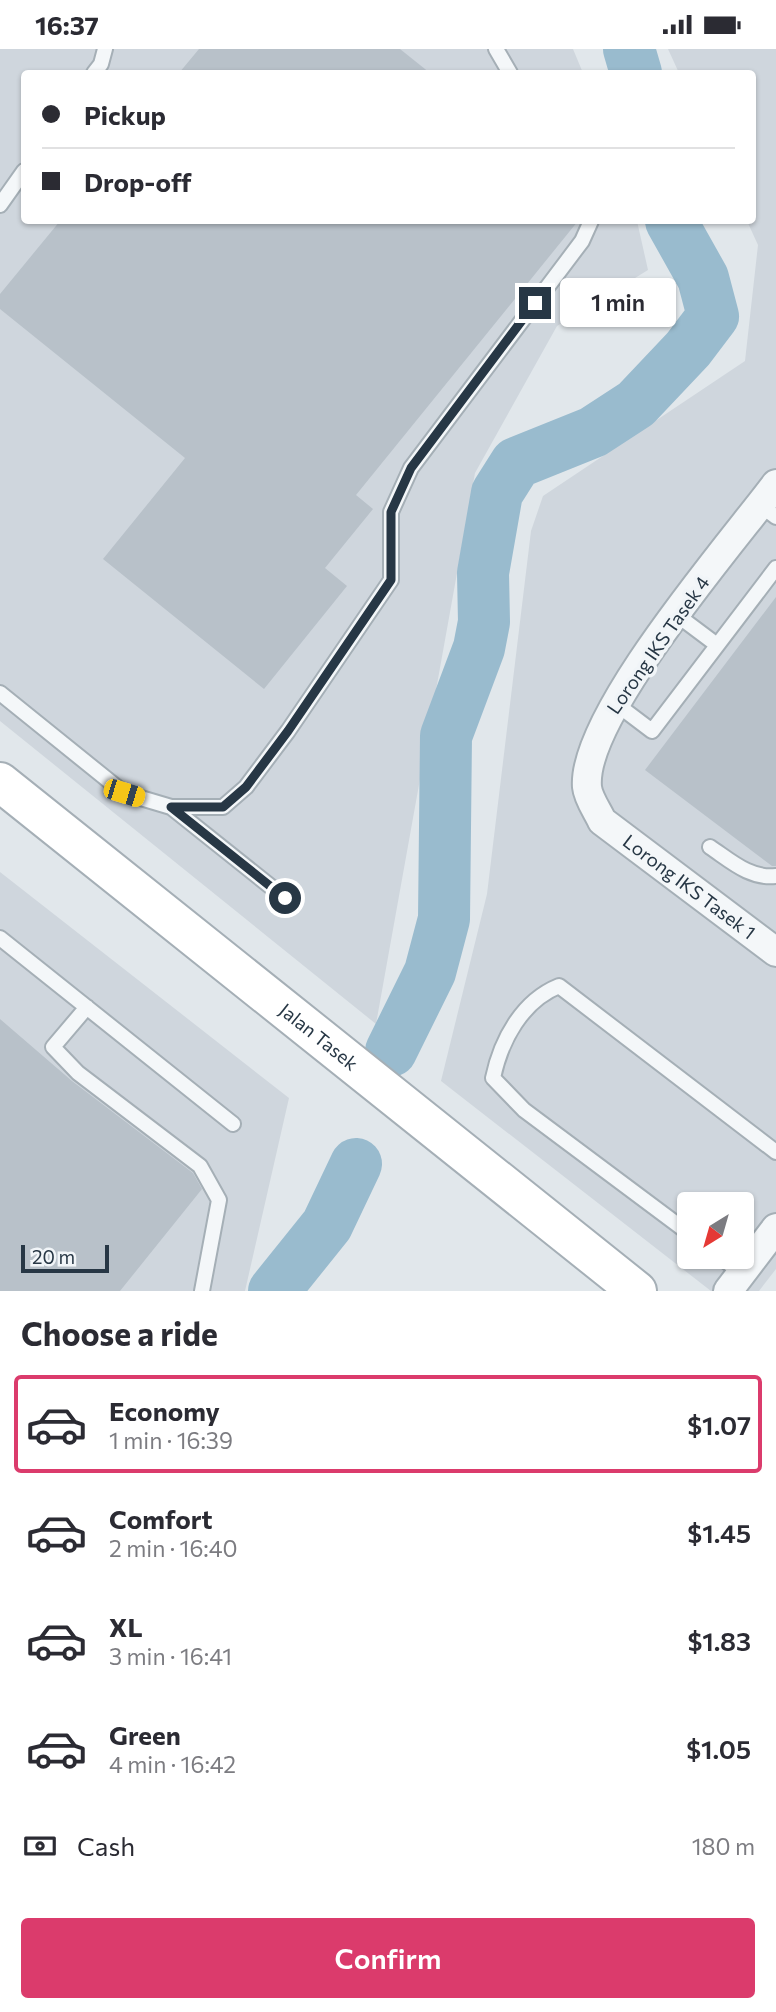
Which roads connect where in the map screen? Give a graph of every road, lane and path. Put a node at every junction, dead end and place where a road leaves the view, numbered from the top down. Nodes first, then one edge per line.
1 (105, 49) edge
2 (496, 49) edge
3 (96, 70) edge
4 (508, 70) edge
5 (21, 175) edge
6 (0, 205) edge
7 (590, 224) edge
8 (771, 502) edge
9 (776, 568) edge
10 (677, 615) junction
11 (717, 645) junction
12 (0, 694) edge
13 (615, 703) junction
14 (7, 793) edge
15 (171, 807) junction
16 (602, 821) joint
17 (710, 847) dead end
18 (776, 876) edge
19 (285, 898) dead end
20 (0, 938) edge
21 (776, 951) edge
22 (87, 1007) junction
23 (233, 1124) dead end
24 (776, 1152) edge
25 (677, 1224) edge
26 (776, 1228) edge
27 (730, 1273) edge
28 (202, 1291) edge
29 (637, 1291) edge

1 - 3 lane
2 - 4 lane
5 - 6 lane
7 - 15 lane
8 - 10 street, Lorong IKS Tasek 4
9 - 11 lane
10 - 11 lane
10 - 13 street, Lorong IKS Tasek 4
11 - 13 lane
12 - 15 lane
13 - 16 street, Lorong IKS Tasek 4
14 - 29 main road, Jalan Tasek
15 - 19 lane
16 - 21 street, Lorong IKS Tasek 1
17 - 18 lane
20 - 22 lane
22 - 23 lane
22 - 28 lane
24 - 25 lane
26 - 27 street

